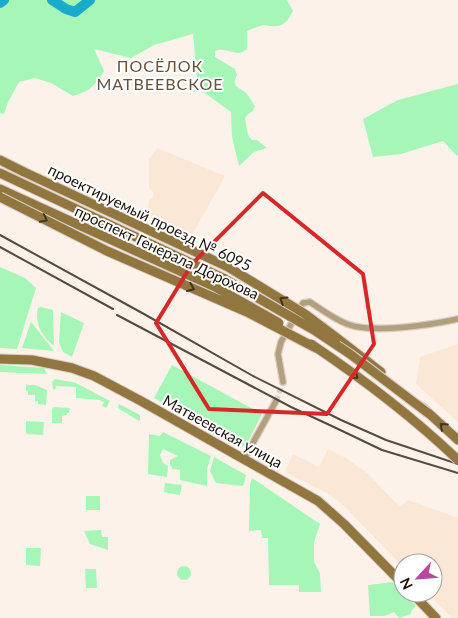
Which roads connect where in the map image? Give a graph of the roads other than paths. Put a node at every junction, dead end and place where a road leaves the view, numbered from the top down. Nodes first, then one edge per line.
1 (0, 160) edge
2 (0, 173) edge
3 (0, 189) edge
4 (0, 197) edge
5 (458, 319) edge
6 (316, 348) junction
7 (0, 358) edge
8 (283, 382) tunnel mouth
9 (276, 401) tunnel mouth
10 (428, 413) junction
11 (458, 440) edge
12 (244, 459) junction
13 (458, 460) edge
14 (393, 574) edge
15 (422, 603) edge
16 (436, 618) edge

10 -> 1 main road, проектируемый проезд № 6095, bridge
2 - 10 main road, проспект Генерала Дорохова, bridge
3 - 6 main road, проспект Генерала Дорохова, bridge
4 -> 6 main road, bridge
5 - 8 street
6 -> 13 main road, проспект Генерала Дорохова, bridge
7 - 12 main road, Матвеевская улица
9 - 12 street
11 -> 10 main road, проспект Генерала Дорохова
12 - 14 main road, Матвеевская улица
15 - 16 main road

